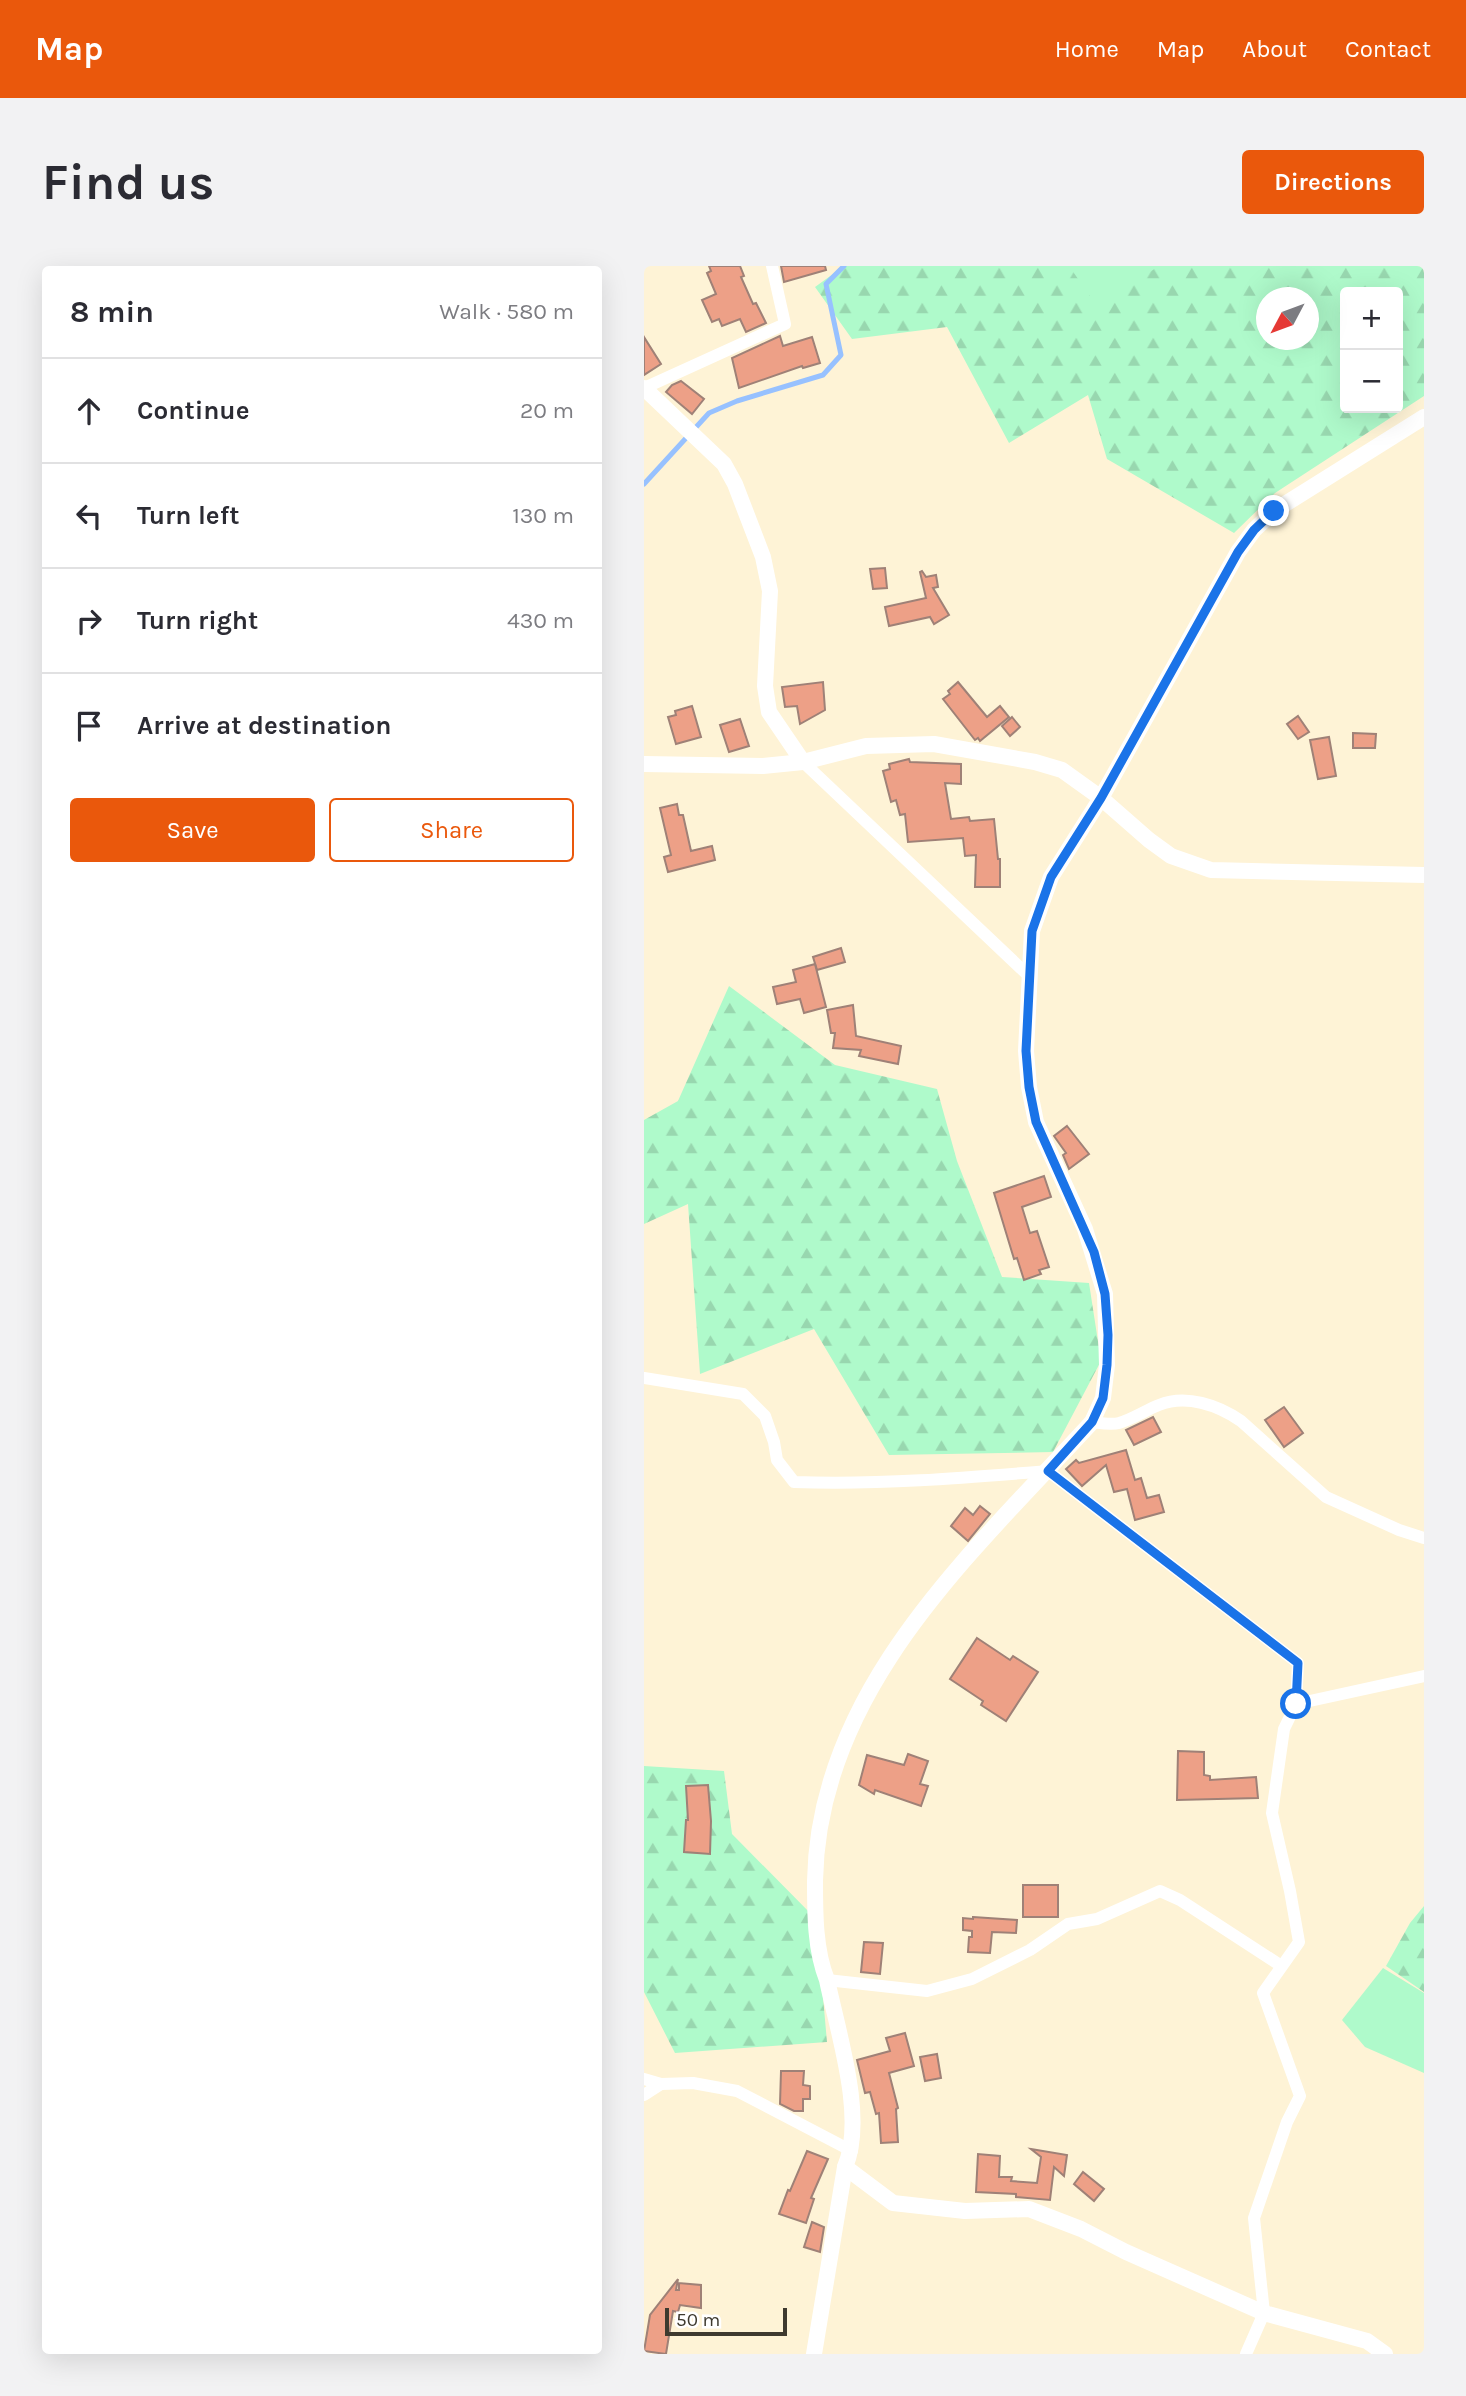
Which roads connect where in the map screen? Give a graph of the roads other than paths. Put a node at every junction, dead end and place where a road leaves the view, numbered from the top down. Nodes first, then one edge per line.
1 (772, 266) edge
2 (644, 388) edge
3 (1424, 416) edge
4 (803, 761) junction
5 (644, 764) edge
6 (1101, 798) junction
7 (1424, 875) edge
8 (1030, 977) junction
9 (644, 1378) edge
10 (1092, 1422) junction
11 (1048, 1471) junction
12 (1424, 1538) edge
13 (1424, 1676) edge
14 (1296, 1704) junction
15 (1280, 1965) junction
16 (827, 1980) junction
17 (644, 2079) edge
18 (661, 2084) junction
19 (644, 2095) edge
20 (852, 2151) junction
21 (845, 2167) junction
22 (1264, 2313) junction
23 (814, 2354) edge
24 (1246, 2354) edge
25 (1385, 2354) edge

1 - 2 street
2 - 4 street
3 - 6 street
4 - 5 street
4 - 6 street
4 - 8 street
6 - 7 street
6 - 8 street
8 - 10 street
9 - 11 street
10 - 11 street
10 - 12 street
11 - 14 street
11 - 16 street
13 - 14 street
14 - 15 street
15 - 16 street
15 - 22 street
16 - 20 street
17 - 18 street
18 - 19 street
18 - 20 street
20 - 21 street
21 - 22 street
21 - 23 street
22 - 24 street
22 - 25 street

